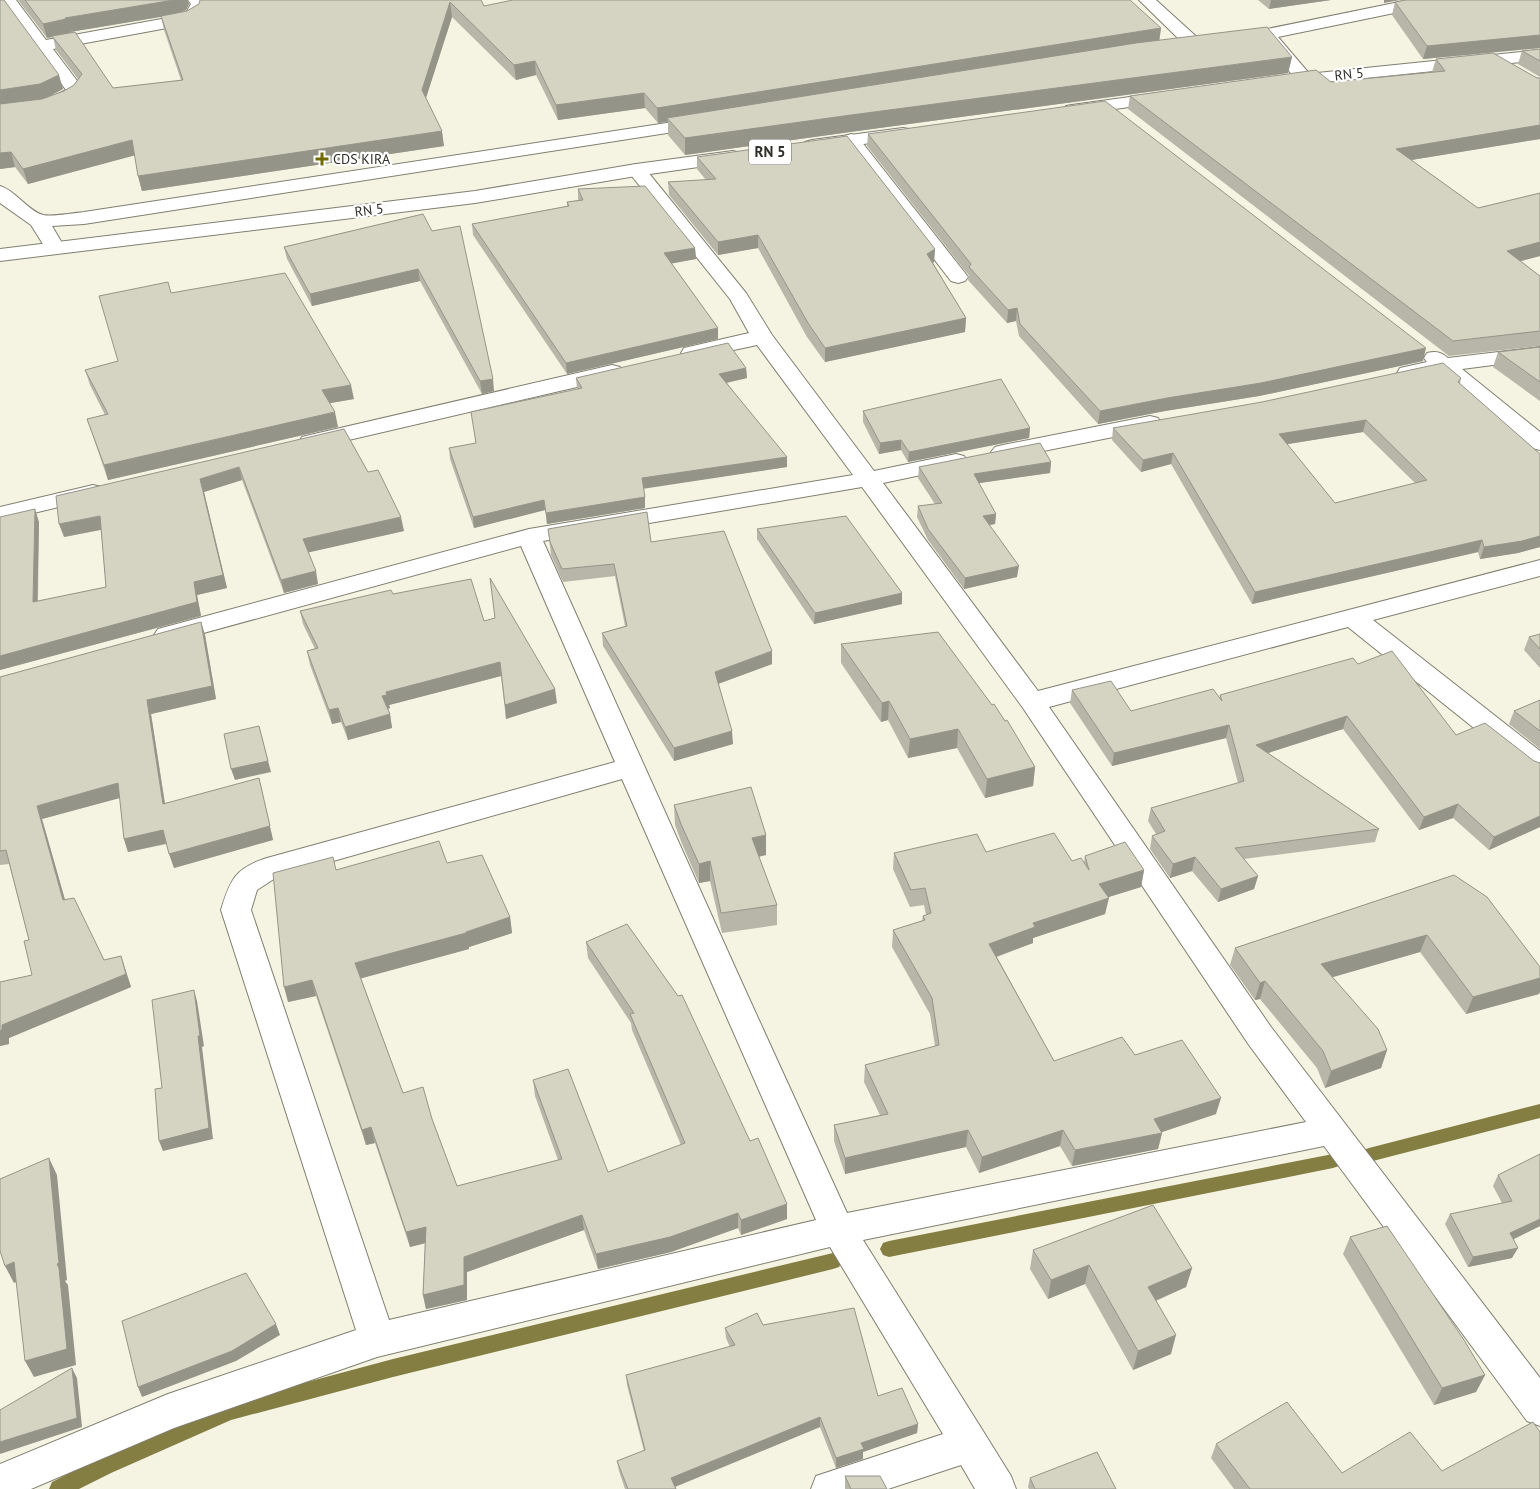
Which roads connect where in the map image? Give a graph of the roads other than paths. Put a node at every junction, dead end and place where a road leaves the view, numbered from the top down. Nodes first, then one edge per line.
1 (8, 0) edge
2 (196, 0) edge
3 (1147, 0) edge
4 (1433, 0) edge
5 (1268, 34) junction
6 (1249, 36) edge
7 (1212, 41) edge
8 (1193, 43) junction
9 (42, 46) junction
10 (1167, 47) edge
11 (1540, 55) edge
12 (1493, 59) junction
13 (1517, 72) edge
14 (1304, 78) junction
15 (1266, 84) edge
16 (1181, 95) edge
17 (1108, 105) junction
18 (1058, 112) edge
19 (0, 113) edge
20 (724, 119) edge
21 (1131, 123) edge
22 (920, 131) edge
23 (851, 140) junction
24 (792, 148) edge
25 (753, 154) edge
26 (636, 170) junction
27 (0, 192) edge
28 (39, 221) junction
29 (55, 248) junction
30 (0, 256) edge
31 (958, 277) dead end
32 (762, 337) junction
33 (1420, 347) edge
34 (1540, 353) edge
35 (675, 357) edge
36 (1444, 365) junction
37 (636, 366) edge
38 (1386, 378) edge
39 (1174, 418) edge
40 (1540, 443) edge
41 (289, 447) edge
42 (868, 479) junction
43 (116, 487) edge
44 (0, 514) edge
45 (529, 536) junction
46 (1540, 568) edge
47 (1352, 617) junction
48 (144, 641) edge
49 (1032, 702) junction
50 (630, 766) junction
51 (1540, 766) edge
52 (1331, 1131) junction
53 (838, 1230) junction
54 (377, 1340) junction
55 (1540, 1408) edge
56 (970, 1444) junction
57 (0, 1483) edge
58 (830, 1489) edge
59 (997, 1489) edge

1 - 9 street
2 - 9 street
3 - 8 street
4 - 5 street
5 - 6 street
5 - 14 street
7 - 8 street
8 - 10 street
9 - 19 street
11 - 12 street, RN 5 / RN 5
12 - 13 street
12 - 14 street, RN 5 / RN 5
14 - 15 street, RN 5 / RN 5
16 - 17 street
17 - 18 street
17 - 21 street
20 - 28 street
22 - 23 street, RN 5 / RN 5
23 - 24 street, RN 5 / RN 5
23 - 31 street
25 - 26 street, RN 5 / RN 5
26 - 29 street, RN 5 / RN 5
26 - 32 street
27 - 28 street
28 - 29 street
29 - 30 street, RN 5 / RN 5
32 - 35 street
32 - 42 street
33 - 36 street
34 - 36 street
36 - 38 street
36 - 40 street
37 - 41 street
39 - 42 street
42 - 45 street
42 - 49 street
43 - 44 street
45 - 48 street
45 - 50 street
46 - 47 street
47 - 49 street
47 - 51 street
49 - 52 street
50 - 53 street
50 - 54 street
52 - 53 street
52 - 55 street
53 - 54 street
53 - 56 street
54 - 57 street
56 - 58 street
56 - 59 street

